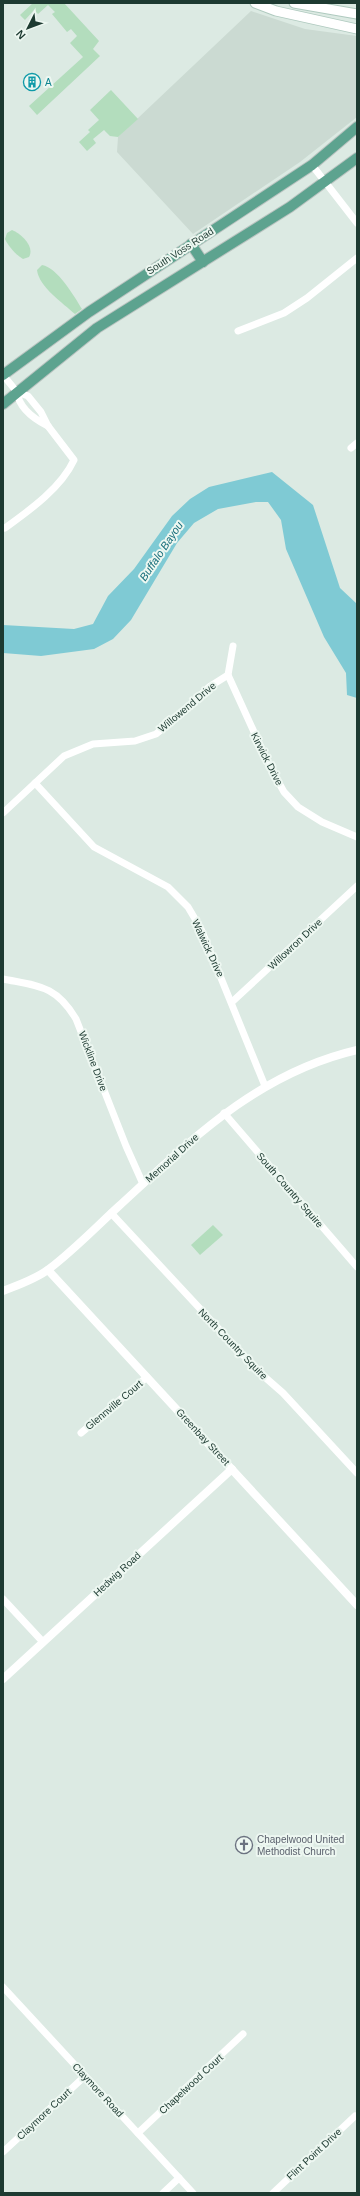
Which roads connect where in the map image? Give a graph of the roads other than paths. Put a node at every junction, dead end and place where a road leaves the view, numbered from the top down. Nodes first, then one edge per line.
1 (255, 3) edge
2 (294, 3) edge
3 (277, 7) edge
4 (357, 14) edge
5 (357, 29) edge
6 (357, 127) edge
7 (357, 158) edge
8 (312, 165) junction
9 (325, 183) junction
10 (357, 223) edge
11 (191, 244) junction
12 (357, 258) edge
13 (203, 262) junction
14 (238, 331) dead end
15 (3, 375) edge
16 (17, 392) junction
17 (3, 404) edge
18 (357, 443) edge
19 (351, 448) dead end
20 (5, 528) dead end
21 (233, 646) dead end
22 (228, 675) junction
23 (35, 783) junction
24 (3, 813) edge
25 (357, 837) edge
26 (357, 886) edge
27 (3, 979) edge
28 (232, 1002) junction
29 (357, 1050) edge
30 (265, 1086) junction
31 (224, 1114) junction
32 (143, 1184) junction
33 (111, 1213) junction
34 (357, 1267) edge
35 (48, 1270) junction
36 (3, 1291) edge
37 (147, 1377) junction
38 (81, 1433) dead end
39 (232, 1469) junction
40 (357, 1473) edge
41 (3, 1599) edge
42 (357, 1605) edge
43 (43, 1642) junction
44 (3, 1680) edge
45 (3, 1987) edge
46 (243, 2034) dead end
47 (85, 2076) junction
48 (355, 2116) dead end
49 (138, 2133) junction
50 (3, 2152) edge
51 (179, 2178) junction
52 (163, 2193) edge
53 (193, 2193) edge
54 (273, 2193) edge

1 - 3 main road
2 - 4 main road
3 - 5 main road
6 - 8 main road, South Voss Road
7 - 9 main road, South Voss Road
8 - 9 street
8 - 11 main road, South Voss Road
9 - 10 street
9 - 13 main road, South Voss Road
11 - 13 main road
11 - 15 main road, South Voss Road
12 - 14 street
13 - 16 main road, South Voss Road
15 - 16 street
16 - 17 main road, South Voss Road
16 - 20 street
18 - 19 street
21 - 22 street
22 - 23 street, Willowend Drive
22 - 25 street, Kirwick Drive
23 - 24 street, Willowend Drive
23 - 28 street, Walwick Drive
26 - 28 street, Willowron Drive
27 - 32 street, Wickline Drive
28 - 30 street, Walwick Drive
29 - 30 street, Memorial Drive
30 - 31 street, Memorial Drive
31 - 32 street, Memorial Drive
31 - 34 street, South Country Squire
32 - 33 street, Memorial Drive
33 - 35 street, Memorial Drive
33 - 40 street, North Country Squire
35 - 36 street, Memorial Drive
35 - 37 street, Greenbay Street
37 - 38 street, Glennville Court
37 - 39 street, Greenbay Street
39 - 42 street, Greenbay Street
39 - 43 street, Hedwig Road
41 - 43 street
43 - 44 street, Hedwig Road
45 - 47 street, Claymore Road
46 - 49 street, Chapelwood Court
47 - 49 street, Claymore Road
47 - 50 street, Claymore Court
48 - 54 street, Flint Point Drive
49 - 51 street, Claymore Road
51 - 52 street
51 - 53 street, Claymore Road

